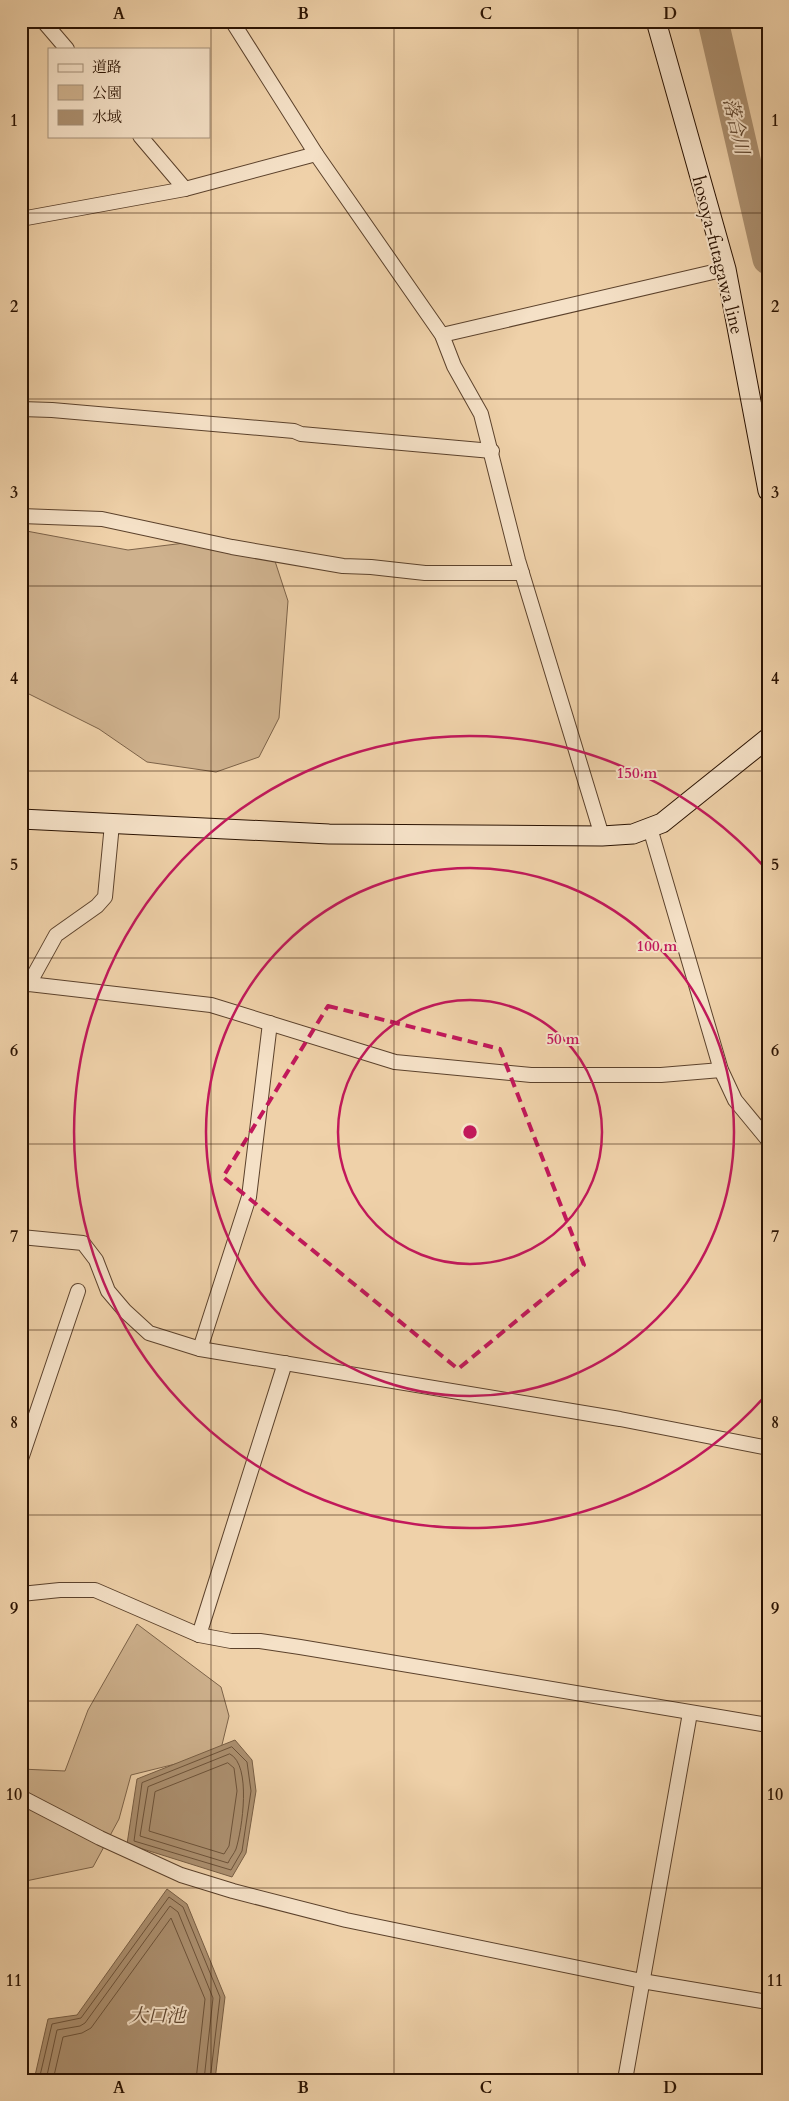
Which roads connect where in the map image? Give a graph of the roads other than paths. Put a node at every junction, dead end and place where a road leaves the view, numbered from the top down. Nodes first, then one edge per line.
1 (43, 21) edge
2 (232, 21) edge
3 (656, 21) edge
4 (65, 48) edge
5 (142, 138) edge
6 (316, 154) junction
7 (185, 189) junction
8 (21, 219) edge
9 (726, 269) junction
10 (442, 335) junction
11 (21, 410) edge
12 (492, 451) junction
13 (768, 491) edge
14 (21, 516) edge
15 (522, 573) junction
16 (768, 738) edge
17 (21, 819) edge
18 (112, 824) junction
19 (650, 828) junction
20 (602, 836) junction
21 (25, 985) edge
22 (270, 1022) junction
23 (721, 1070) junction
24 (768, 1140) edge
25 (21, 1237) edge
26 (78, 1291) dead end
27 (200, 1349) junction
28 (285, 1363) junction
29 (768, 1448) edge
30 (21, 1459) edge
31 (21, 1594) edge
32 (199, 1635) junction
33 (690, 1713) junction
34 (768, 1725) edge
35 (21, 1797) edge
36 (642, 1981) junction
37 (768, 2002) edge
38 (625, 2080) edge

1 - 4 street
2 - 6 street
3 - 9 street, hosoya-futagawa line
5 - 7 street
6 - 7 street
6 - 10 street
7 - 8 street
9 - 10 street
9 - 13 street, hosoya-futagawa line
10 - 12 street
11 - 12 street
12 - 15 street
14 - 15 street
15 - 20 street
16 - 19 street
17 - 18 street
18 - 20 street
18 - 21 street
19 - 20 street
19 - 23 street
21 - 22 street
22 - 23 street
22 - 27 street
23 - 24 street
25 - 27 street
26 - 30 street
27 - 28 street
28 - 29 street
28 - 32 street
31 - 32 street
32 - 33 street
33 - 34 street
33 - 36 street
35 - 36 street
36 - 37 street
36 - 38 street

